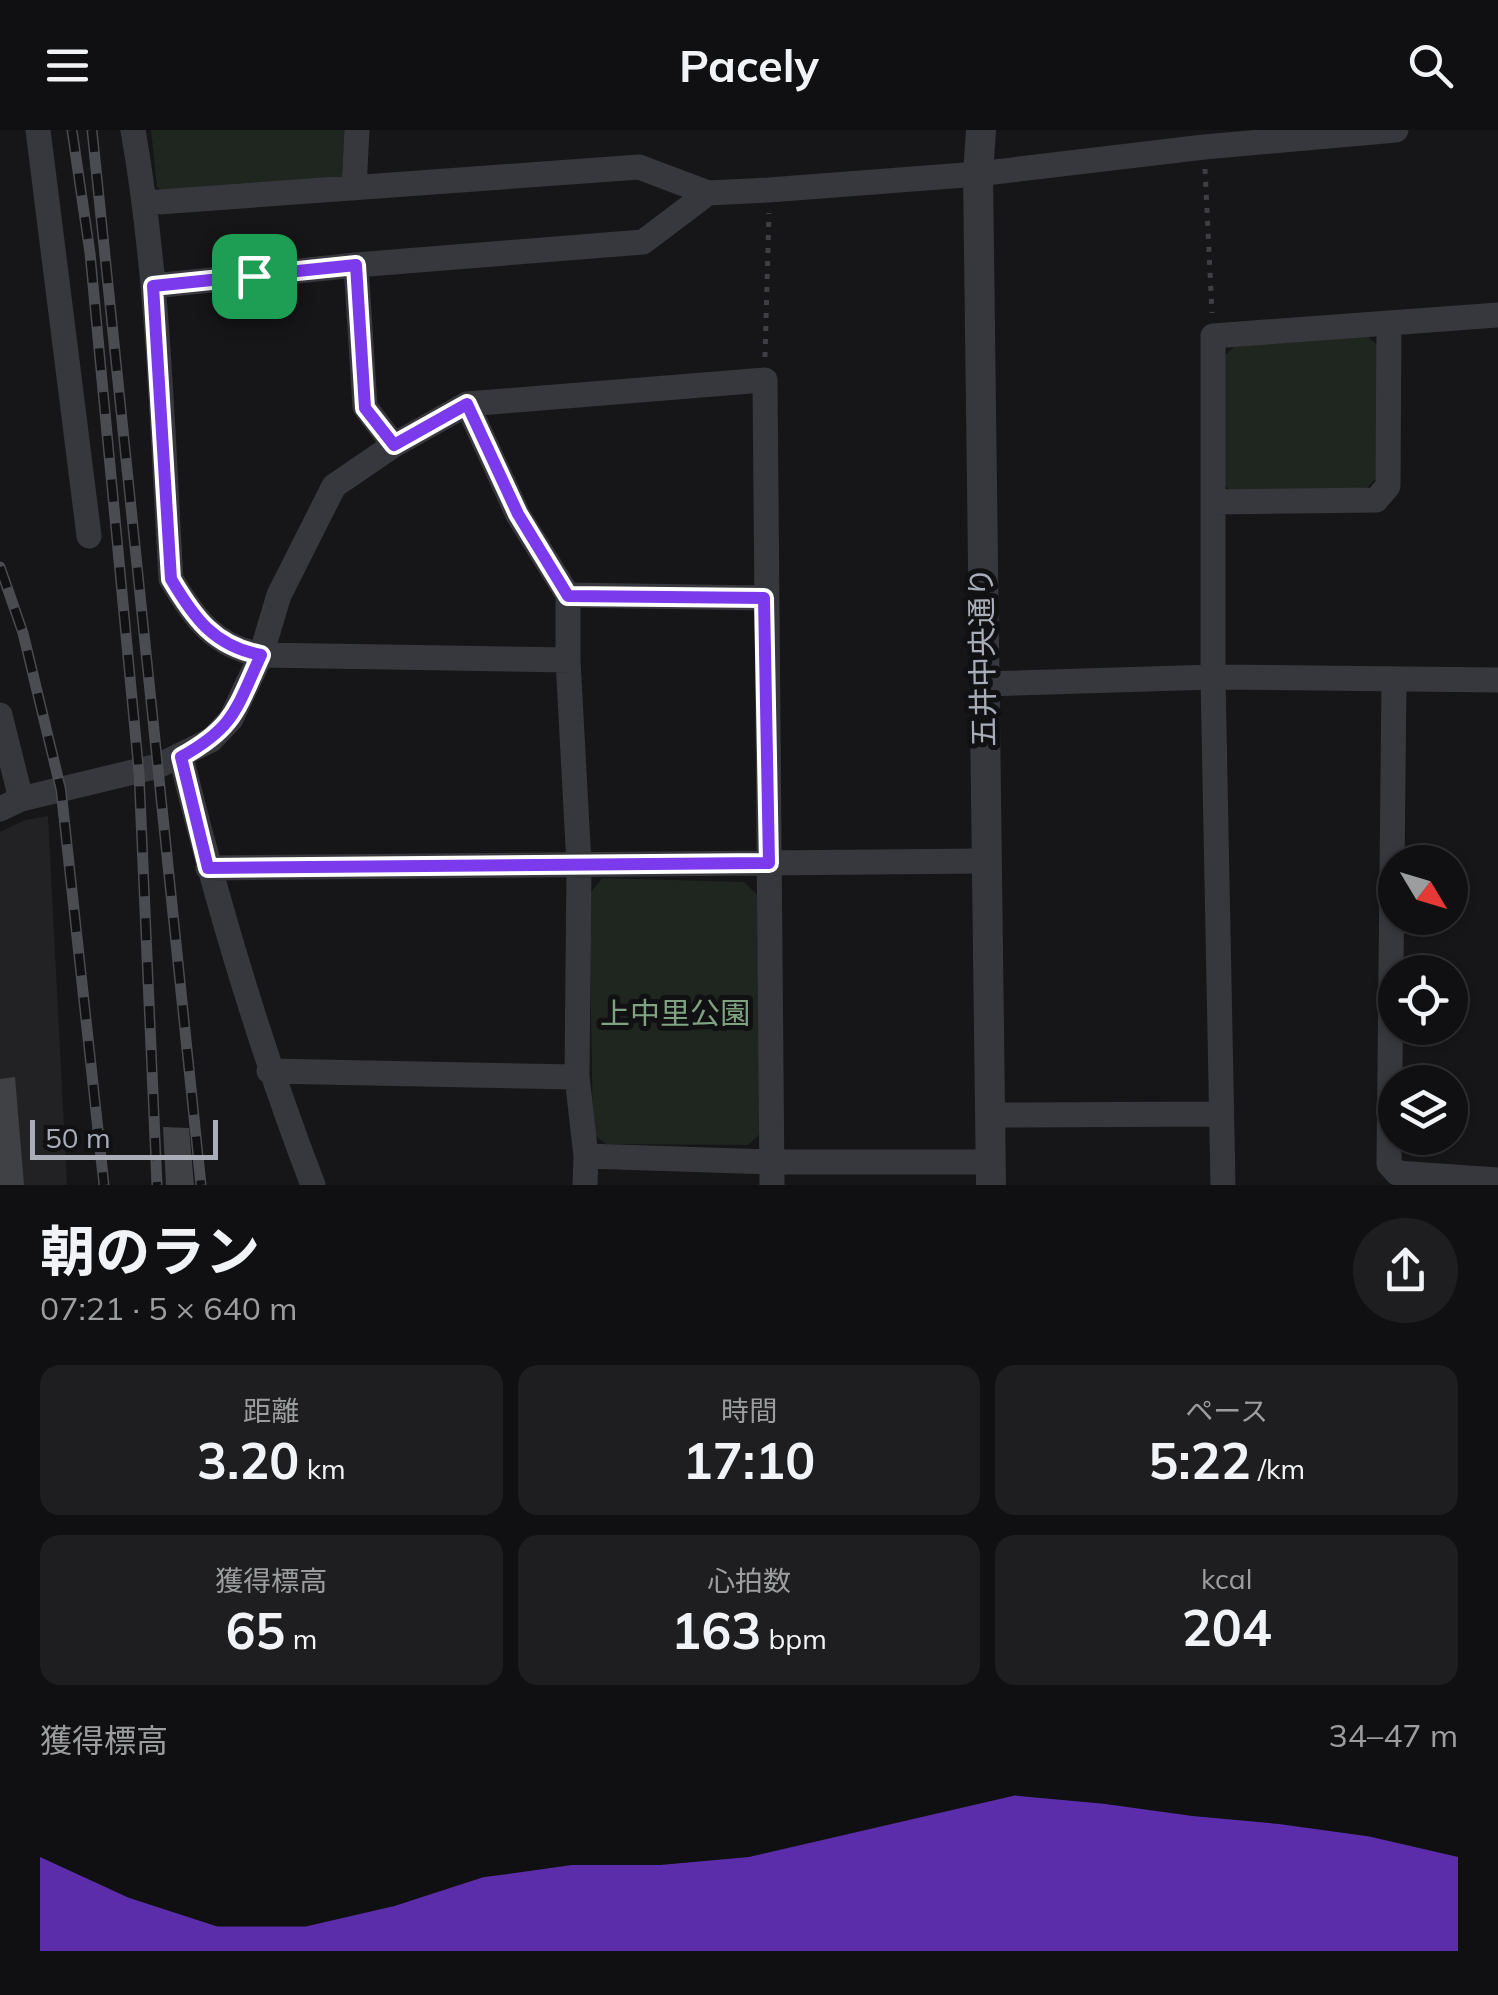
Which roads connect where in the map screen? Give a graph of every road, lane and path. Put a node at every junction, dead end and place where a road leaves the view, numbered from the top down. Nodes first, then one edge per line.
1 (38, 130) edge
2 (132, 130) edge
3 (357, 130) edge
4 (981, 130) edge
5 (1396, 130) edge
6 (1354, 132) edge
7 (1204, 146) junction
8 (978, 174) junction
9 (354, 188) junction
10 (769, 190) junction
11 (708, 192) junction
12 (146, 203) junction
13 (356, 265) junction
14 (153, 286) junction
15 (1498, 314) edge
16 (1389, 323) junction
17 (1213, 336) junction
18 (764, 380) junction
19 (467, 404) junction
20 (394, 445) junction
21 (1213, 502) junction
22 (90, 536) dead end
23 (568, 596) junction
24 (764, 598) junction
25 (261, 655) junction
26 (568, 660) junction
27 (1213, 677) junction
28 (1394, 679) junction
29 (1498, 680) edge
30 (984, 684) junction
31 (0, 715) edge
32 (181, 757) junction
33 (11, 804) edge
34 (986, 861) junction
35 (769, 863) junction
36 (578, 864) junction
37 (208, 868) junction
38 (269, 1071) junction
39 (578, 1078) junction
40 (1221, 1114) junction
41 (990, 1115) junction
42 (586, 1156) junction
43 (772, 1173) edge
44 (991, 1173) edge
45 (1489, 1182) edge
46 (313, 1185) edge
47 (584, 1185) edge
48 (1222, 1185) edge

1 - 22 street
2 - 12 street
3 - 9 street
4 - 8 street, 五井中央通り
5 - 6 street
6 - 7 street
7 - 8 street
7 - 17 path
8 - 10 street
8 - 30 street, 五井中央通り
9 - 11 street
9 - 12 street
10 - 11 street
10 - 18 path
11 - 13 street
12 - 14 street
13 - 14 street
13 - 20 street
14 - 25 street
15 - 16 street
16 - 17 street
16 - 21 street
17 - 21 street
18 - 19 street
18 - 24 street
19 - 20 street
19 - 23 street
20 - 25 street
21 - 27 street
23 - 24 street
23 - 26 street
24 - 35 street
25 - 26 street
25 - 32 street
26 - 36 street
27 - 28 street
27 - 30 street
27 - 40 street
28 - 29 street
28 - 45 street
30 - 34 street, 五井中央通り
31 - 33 street
32 - 33 street
32 - 37 street
34 - 35 street
34 - 41 street, 五井中央通り
35 - 36 street
35 - 43 street
36 - 37 street
36 - 39 street
37 - 38 street
38 - 39 street
38 - 46 street
39 - 42 street
40 - 41 street
40 - 48 street
41 - 44 street, 五井中央通り
42 - 43 street
42 - 47 street
43 - 44 street

